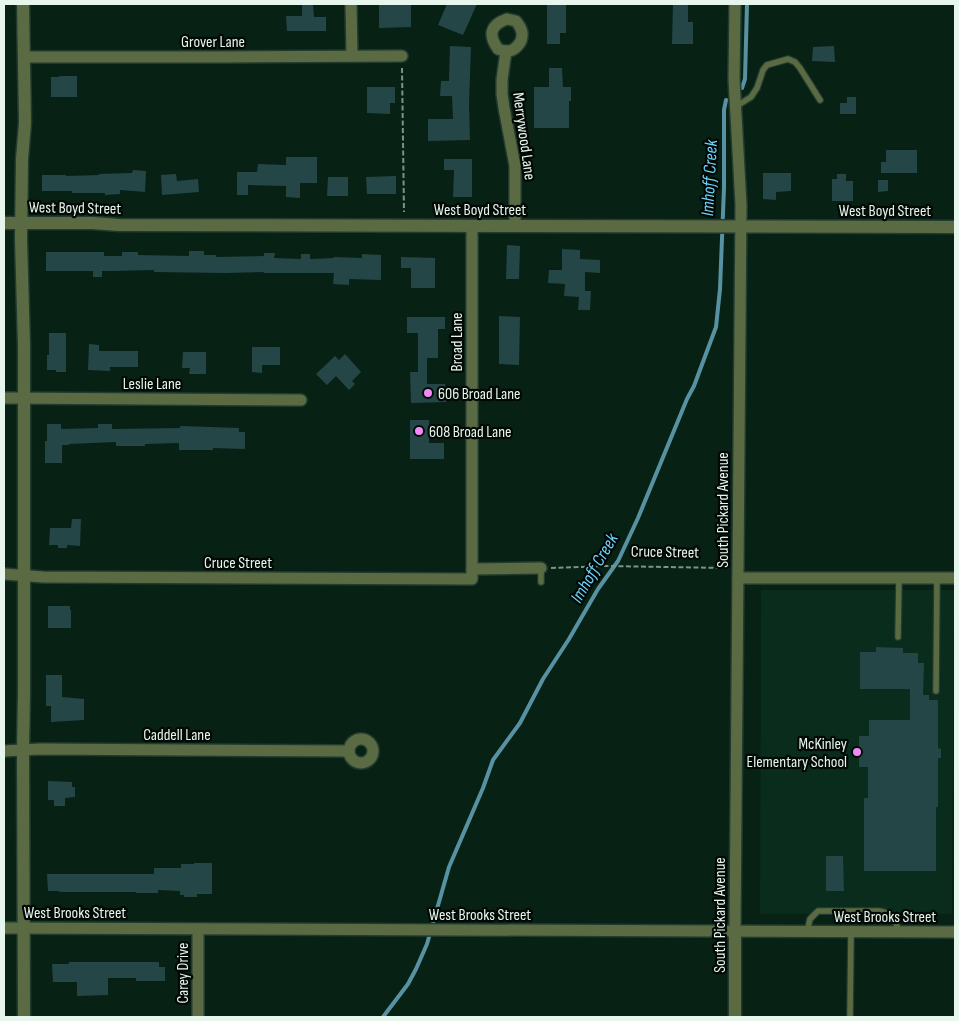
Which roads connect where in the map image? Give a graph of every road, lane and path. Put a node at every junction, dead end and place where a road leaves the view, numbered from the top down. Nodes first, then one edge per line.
1 (23, 4) edge
2 (351, 4) edge
3 (735, 4) edge
4 (506, 51) dead end
5 (352, 56) junction
6 (402, 56) joint
7 (24, 57) junction
8 (820, 100) dead end
9 (735, 107) junction
10 (404, 212) dead end
11 (4, 223) edge
12 (21, 223) junction
13 (472, 226) junction
14 (515, 226) junction
15 (737, 226) junction
16 (955, 227) edge
17 (4, 398) edge
18 (24, 398) junction
19 (300, 400) dead end
20 (541, 568) junction
21 (738, 573) junction
22 (4, 574) edge
23 (472, 574) junction
24 (23, 576) junction
25 (899, 578) junction
26 (937, 578) junction
27 (955, 578) edge
28 (541, 582) dead end
29 (898, 638) dead end
30 (936, 691) dead end
31 (4, 751) edge
32 (22, 751) junction
33 (349, 751) dead end
34 (4, 928) edge
35 (24, 928) junction
36 (198, 929) junction
37 (735, 932) junction
38 (807, 932) junction
39 (851, 932) junction
40 (899, 932) junction
41 (955, 932) edge
42 (24, 1017) edge
43 (198, 1017) edge
44 (735, 1017) edge
45 (850, 1017) edge

1 - 7 street
2 - 5 street
3 - 9 street, South Pickard Avenue
4 - 14 street, Merrywood Lane
5 - 6 street, Grover Lane
5 - 7 street, Grover Lane
6 - 10 path
7 - 12 street
8 - 9 lane
9 - 15 street, South Pickard Avenue
11 - 12 street, West Boyd Street
12 - 13 street, West Boyd Street
12 - 18 street
13 - 14 street, West Boyd Street
13 - 23 street, Broad Lane
14 - 15 street, West Boyd Street
15 - 16 street, West Boyd Street
15 - 21 street, South Pickard Avenue
17 - 18 street, Leslie Lane
18 - 19 street, Leslie Lane
18 - 24 street
20 - 21 path, Cruce Street
20 - 23 street, Cruce Street
20 - 28 lane
21 - 25 street
21 - 37 street, South Pickard Avenue
22 - 24 street, Cruce Street
23 - 24 street, Cruce Street
24 - 32 street
25 - 26 street
25 - 29 lane
26 - 27 street
26 - 30 lane
31 - 32 street, Caddell Lane
32 - 33 street, Caddell Lane
32 - 35 street
34 - 35 street, West Brooks Street
35 - 36 street, West Brooks Street
35 - 42 street
36 - 37 street, West Brooks Street
36 - 43 street, Carey Drive
37 - 38 street, West Brooks Street
37 - 44 street, South Pickard Avenue
38 - 39 street, West Brooks Street
38 - 40 lane
39 - 40 street, West Brooks Street
39 - 45 lane
40 - 41 street, West Brooks Street

